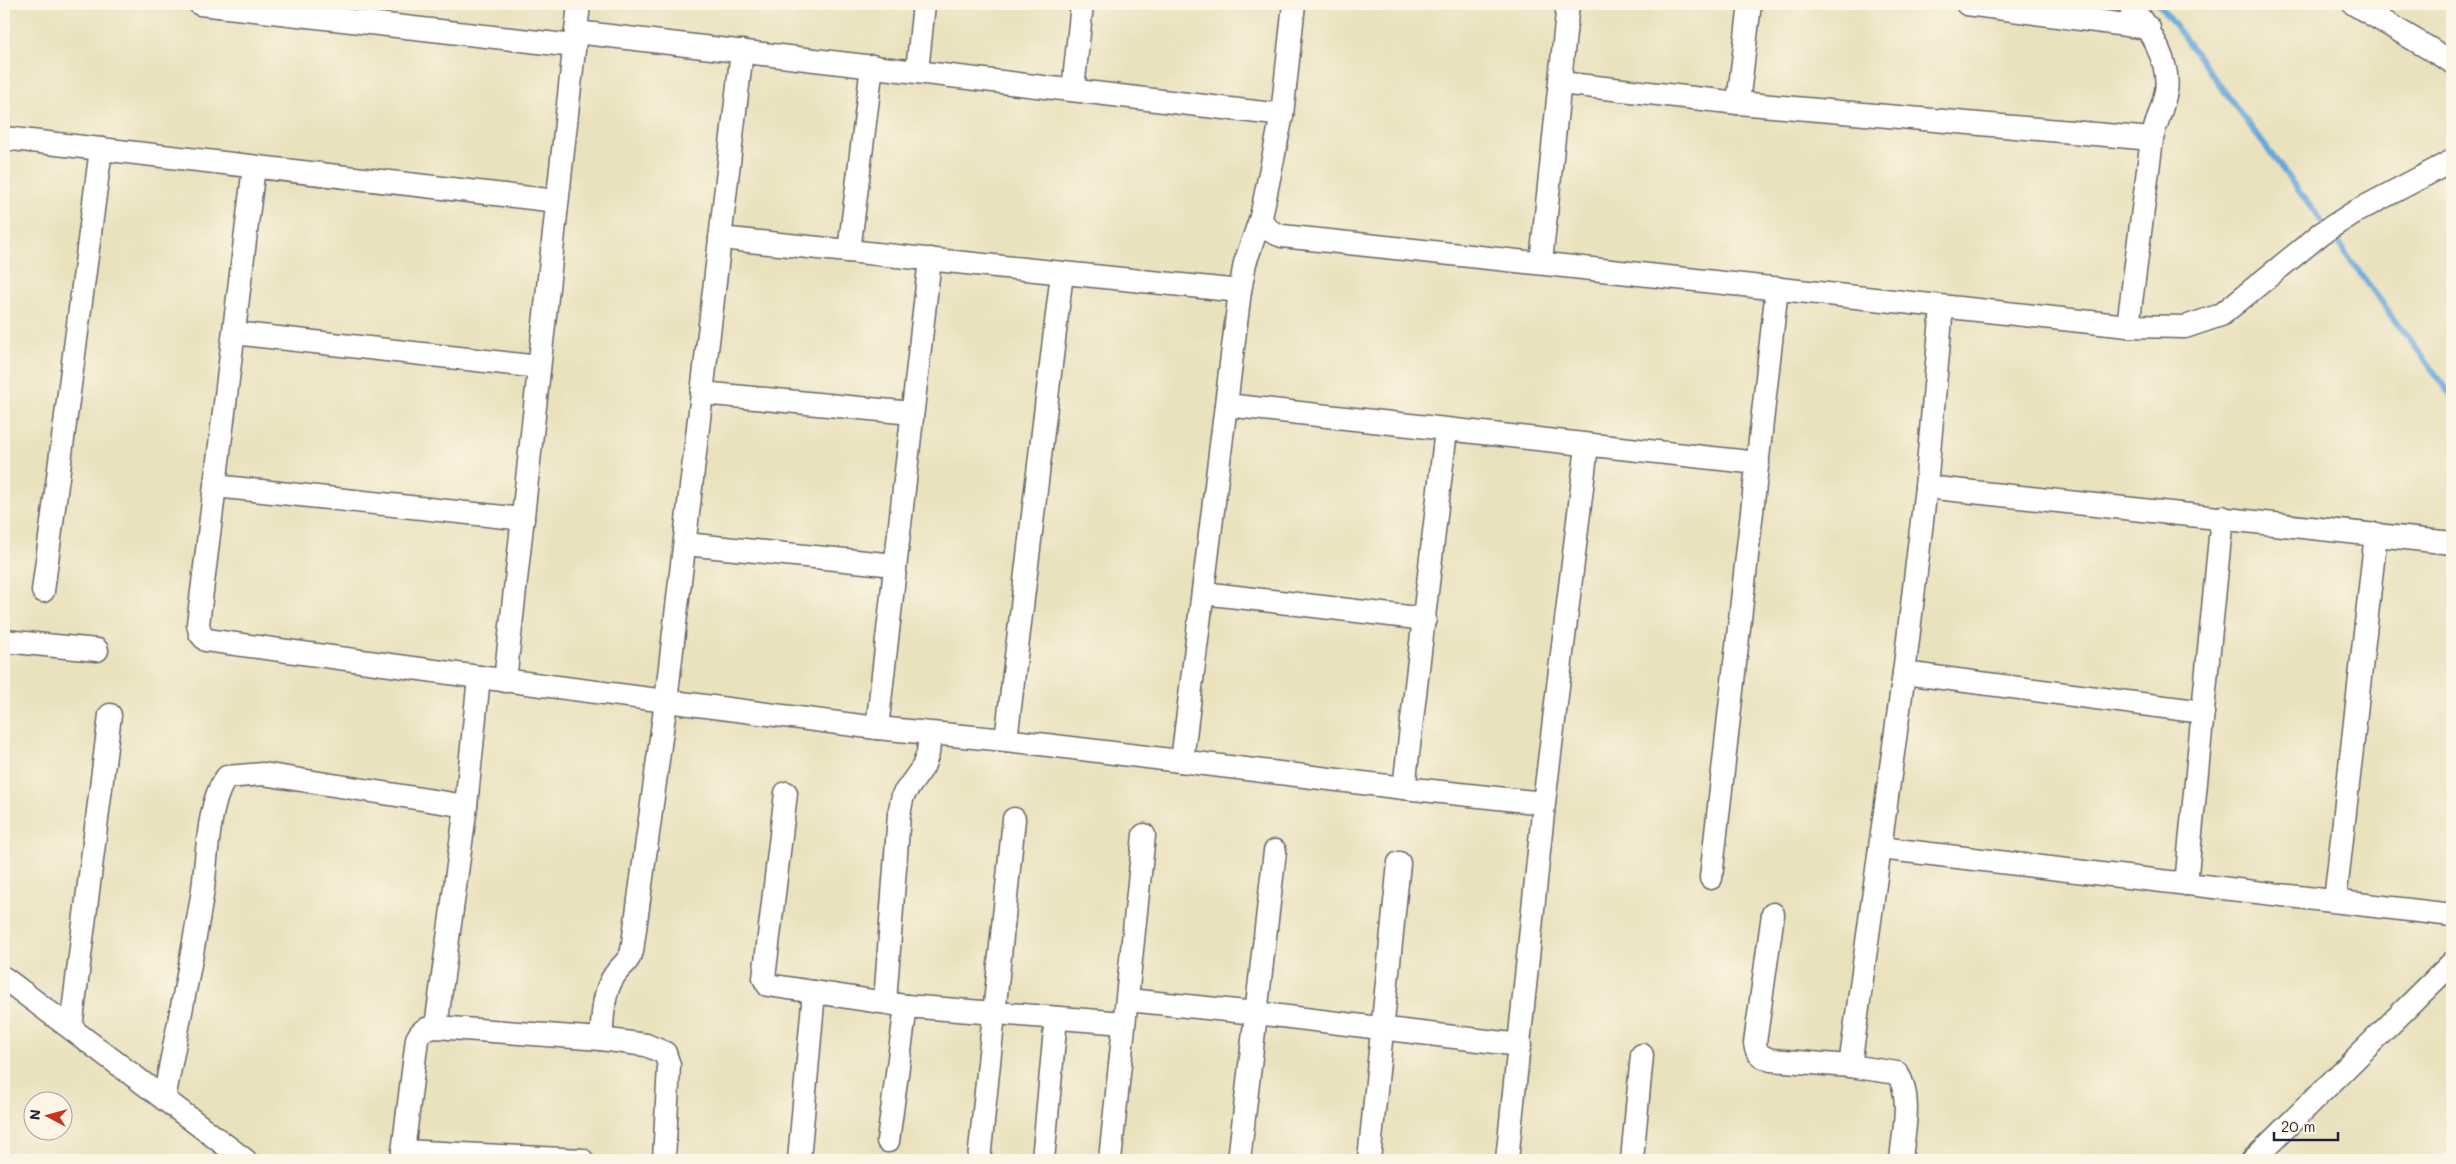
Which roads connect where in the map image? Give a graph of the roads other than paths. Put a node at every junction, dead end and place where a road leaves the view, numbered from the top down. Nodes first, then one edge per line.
1 (200, 4) edge
2 (579, 4) edge
3 (924, 4) edge
4 (1082, 4) edge
5 (1294, 4) edge
6 (1568, 4) edge
7 (1750, 4) edge
8 (1966, 4) edge
9 (2129, 4) edge
10 (2354, 4) edge
11 (223, 5) edge
12 (2149, 28) junction
13 (575, 39) junction
14 (742, 51) junction
15 (2452, 62) edge
16 (872, 66) junction
17 (917, 72) junction
18 (1560, 83) junction
19 (1072, 90) junction
20 (1738, 103) junction
21 (1282, 114) junction
22 (4, 138) edge
23 (2152, 139) junction
24 (101, 149) junction
25 (2452, 161) edge
26 (254, 166) junction
27 (557, 201) junction
28 (1260, 217) junction
29 (720, 238) junction
30 (849, 251) junction
31 (930, 259) junction
32 (1541, 262) junction
33 (1062, 273) junction
34 (1777, 288) junction
35 (1240, 291) junction
36 (1942, 307) junction
37 (2128, 326) junction
38 (234, 333) junction
39 (539, 367) junction
40 (702, 393) junction
41 (1226, 405) junction
42 (912, 413) junction
43 (1446, 430) junction
44 (1587, 446) junction
45 (1758, 463) junction
46 (215, 486) junction
47 (1926, 487) junction
48 (2222, 518) junction
49 (523, 519) junction
50 (2376, 534) junction
51 (2452, 543) edge
52 (685, 544) junction
53 (895, 565) junction
54 (43, 591) dead end
55 (1203, 592) junction
56 (1425, 619) junction
57 (4, 641) edge
58 (98, 650) dead end
59 (1904, 673) junction
60 (479, 677) junction
61 (505, 680) junction
62 (666, 701) junction
63 (2203, 712) junction
64 (110, 714) dead end
65 (877, 728) junction
66 (930, 734) junction
67 (1006, 740) junction
68 (1182, 761) junction
69 (1404, 788) junction
70 (786, 792) dead end
71 (1544, 803) junction
72 (466, 806) junction
73 (1014, 819) dead end
74 (1144, 835) dead end
75 (1880, 848) junction
76 (1275, 851) dead end
77 (1399, 863) dead end
78 (1711, 878) dead end
79 (2186, 884) junction
80 (2335, 901) junction
81 (1773, 914) dead end
82 (2452, 915) edge
83 (2452, 963) edge
84 (4, 978) edge
85 (814, 992) junction
86 (1128, 1000) junction
87 (896, 1004) junction
88 (994, 1013) junction
89 (1256, 1013) junction
90 (1056, 1018) junction
91 (1124, 1023) junction
92 (436, 1027) junction
93 (70, 1028) junction
94 (1381, 1030) junction
95 (601, 1039) junction
96 (1520, 1045) junction
97 (1642, 1055) dead end
98 (1850, 1066) junction
99 (164, 1099) junction
100 (888, 1142) dead end
101 (403, 1155) edge
102 (245, 1160) edge
103 (582, 1160) edge
104 (664, 1160) edge
105 (799, 1160) edge
106 (979, 1160) edge
107 (1043, 1160) edge
108 (1110, 1160) edge
109 (1239, 1160) edge
110 (1369, 1160) edge
111 (1507, 1160) edge
112 (1632, 1160) edge
113 (1901, 1160) edge
114 (2253, 1160) edge

1 - 11 street
2 - 13 street
3 - 17 street
4 - 19 street
5 - 21 street
6 - 18 street
7 - 20 street
8 - 12 street
9 - 12 street
10 - 15 street
11 - 13 street
12 - 23 street
13 - 14 street
13 - 27 street
14 - 16 street
14 - 29 street
16 - 17 street
16 - 30 street
17 - 19 street
18 - 20 street
18 - 32 street
19 - 21 street
20 - 23 street
21 - 28 street
22 - 24 street
23 - 37 street
24 - 26 street
24 - 54 street
25 - 37 street
26 - 27 street
26 - 38 street
27 - 39 street
28 - 32 street
28 - 35 street
29 - 30 street
29 - 40 street
30 - 31 street
31 - 33 street
31 - 42 street
32 - 34 street
33 - 35 street
33 - 67 street
34 - 36 street
34 - 45 street
35 - 41 street
36 - 37 street
36 - 47 street
38 - 39 street
38 - 46 street
39 - 49 street
40 - 42 street
40 - 52 street
41 - 43 street
41 - 55 street
42 - 53 street
43 - 44 street
43 - 56 street
44 - 45 street
44 - 71 street
45 - 78 street
46 - 49 street
46 - 60 street
47 - 48 street
47 - 59 street
48 - 50 street
48 - 63 street
49 - 61 street
50 - 51 street
50 - 80 street
52 - 53 street
52 - 62 street
53 - 65 street
55 - 56 street
55 - 68 street
56 - 69 street
57 - 58 street
59 - 63 street
59 - 75 street
60 - 61 street
60 - 72 street
61 - 62 street
62 - 65 street
62 - 95 street
63 - 79 street
64 - 93 street
65 - 66 street
66 - 67 street
66 - 87 street
67 - 68 street
68 - 69 street
69 - 71 street
70 - 85 street
71 - 96 street
72 - 92 street
72 - 99 street
73 - 88 street
74 - 86 street
75 - 79 street
75 - 98 street
76 - 89 street
77 - 94 street
79 - 80 street
80 - 82 street
81 - 98 street
83 - 114 street
84 - 93 street
85 - 87 street
85 - 105 street
86 - 89 street
86 - 91 street
87 - 88 street
87 - 100 street
88 - 90 street
88 - 106 street
89 - 94 street
89 - 109 street
90 - 91 street
90 - 107 street
91 - 108 street
92 - 95 street
92 - 101 street
93 - 99 street
94 - 96 street
94 - 110 street
95 - 104 street
96 - 111 street
97 - 112 street
98 - 113 street
99 - 102 street
101 - 103 street

